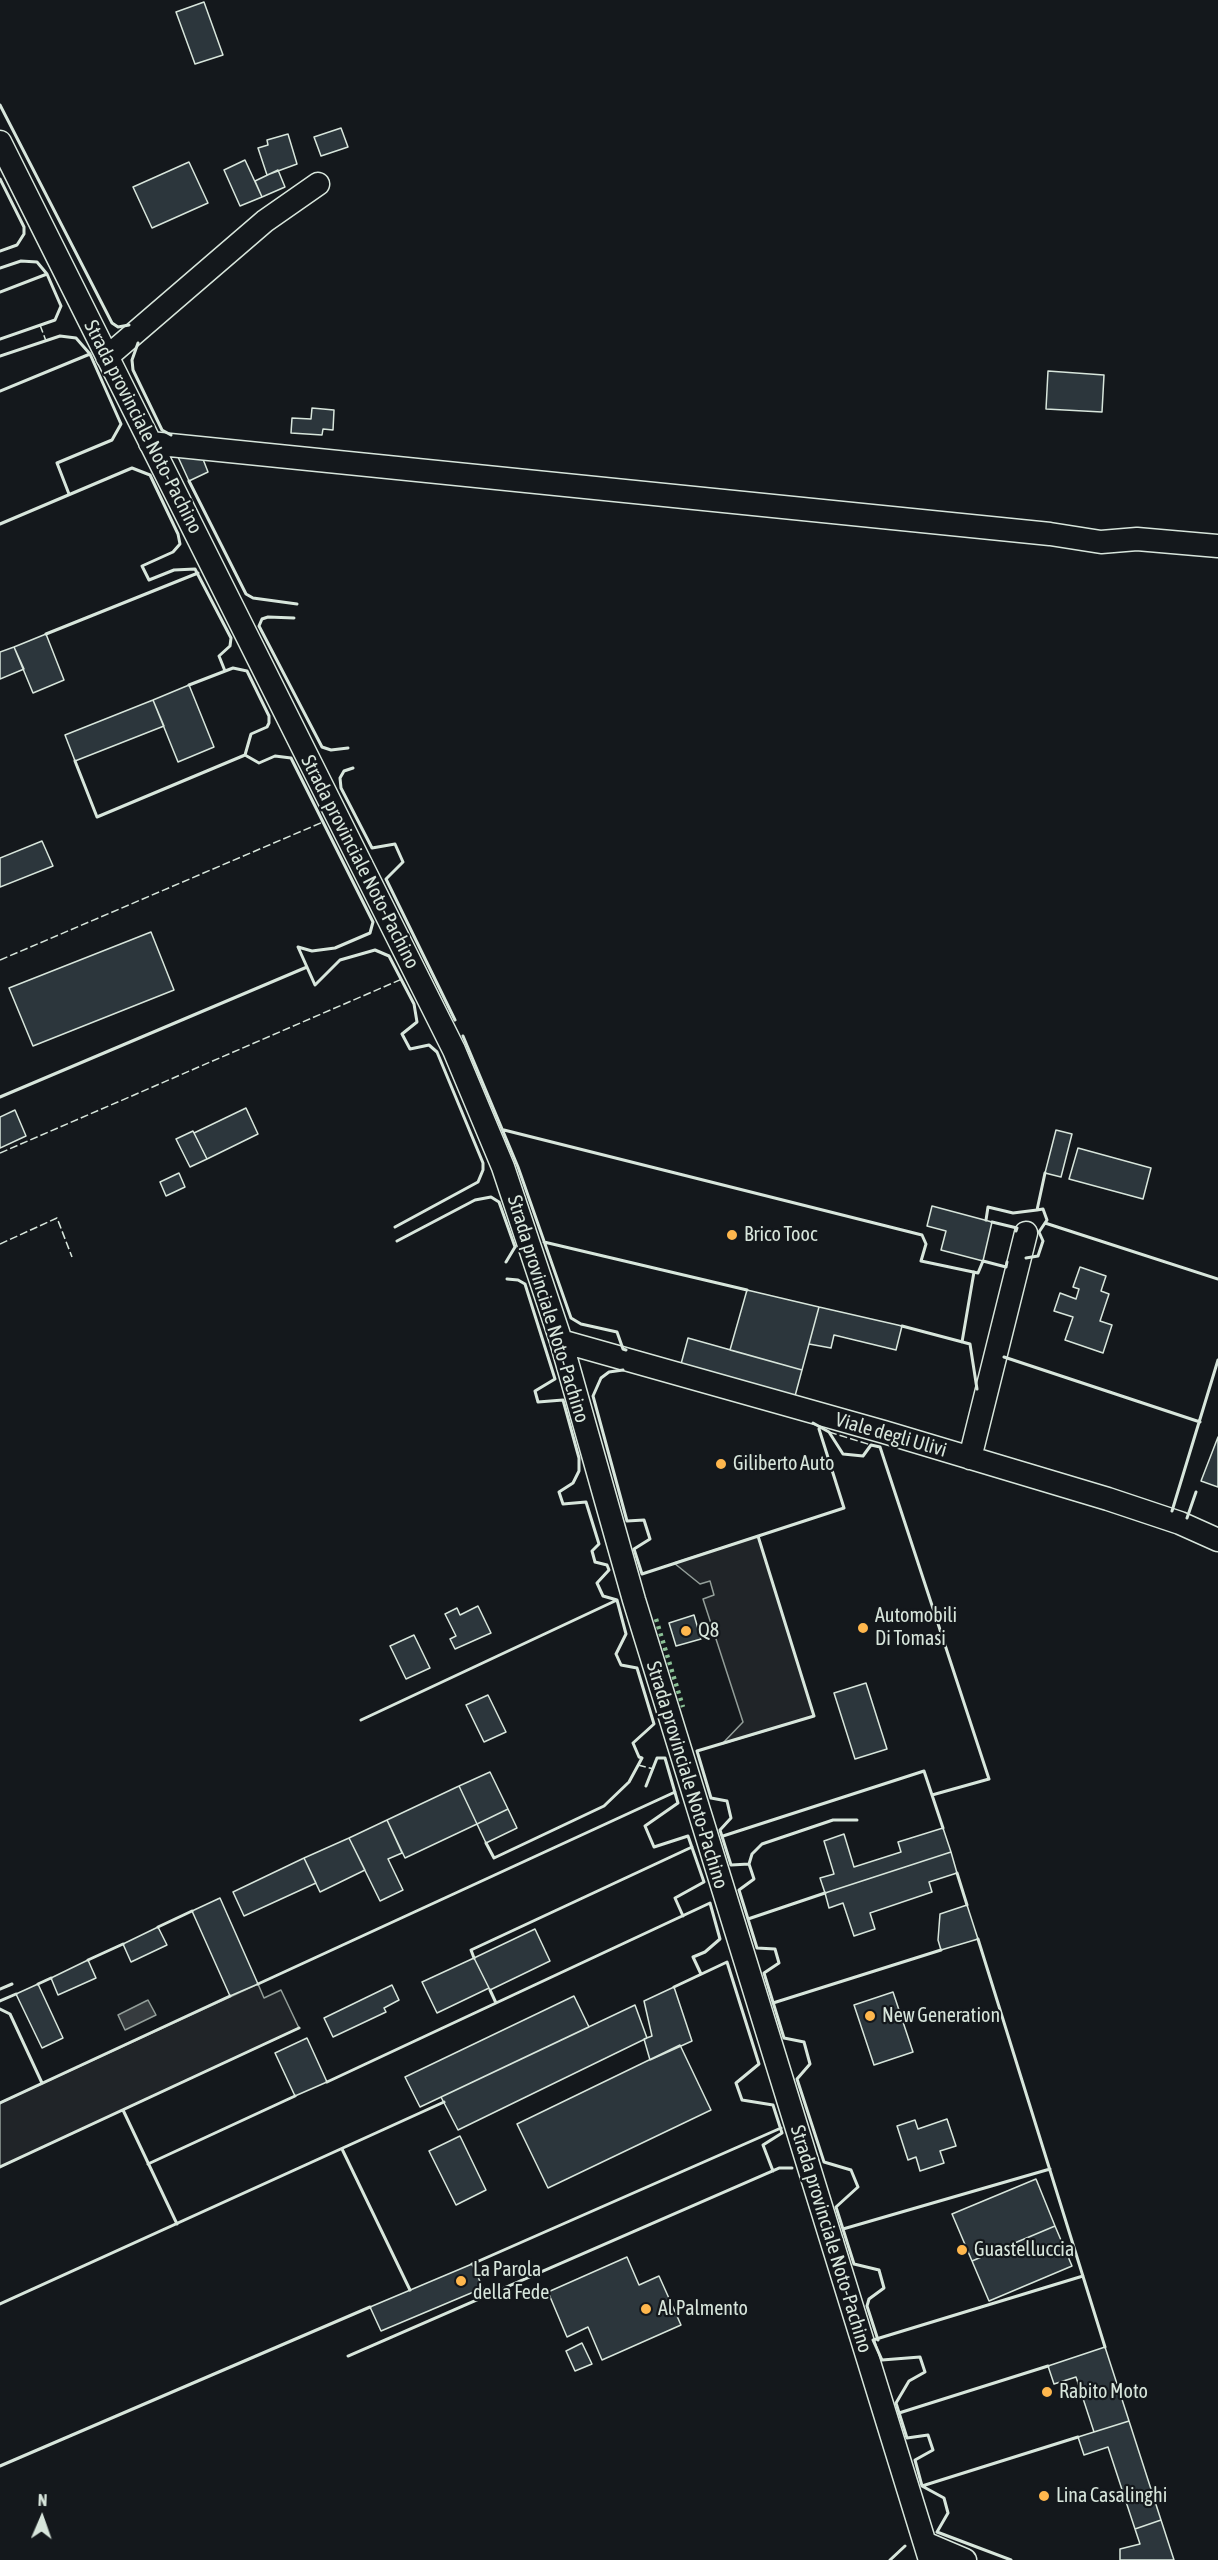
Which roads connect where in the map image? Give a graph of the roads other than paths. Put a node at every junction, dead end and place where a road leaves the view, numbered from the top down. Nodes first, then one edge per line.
1 (0, 142) edge
2 (318, 184) dead end
3 (107, 357) junction
4 (150, 443) junction
5 (1218, 546) edge
6 (1026, 1233) dead end
7 (561, 1341) junction
8 (970, 1458) junction
9 (1218, 1540) edge
10 (928, 2552) edge
11 (965, 2560) edge

1 - 3 street, Strada provinciale Noto-Pachino
2 - 3 street
3 - 4 street, Strada provinciale Noto-Pachino
4 - 5 street
4 - 7 street, Strada provinciale Noto-Pachino
6 - 8 street
7 - 8 street, Viale degli Ulivi
7 - 10 street, Strada provinciale Noto-Pachino
8 - 9 street, Viale degli Ulivi
10 - 11 street

